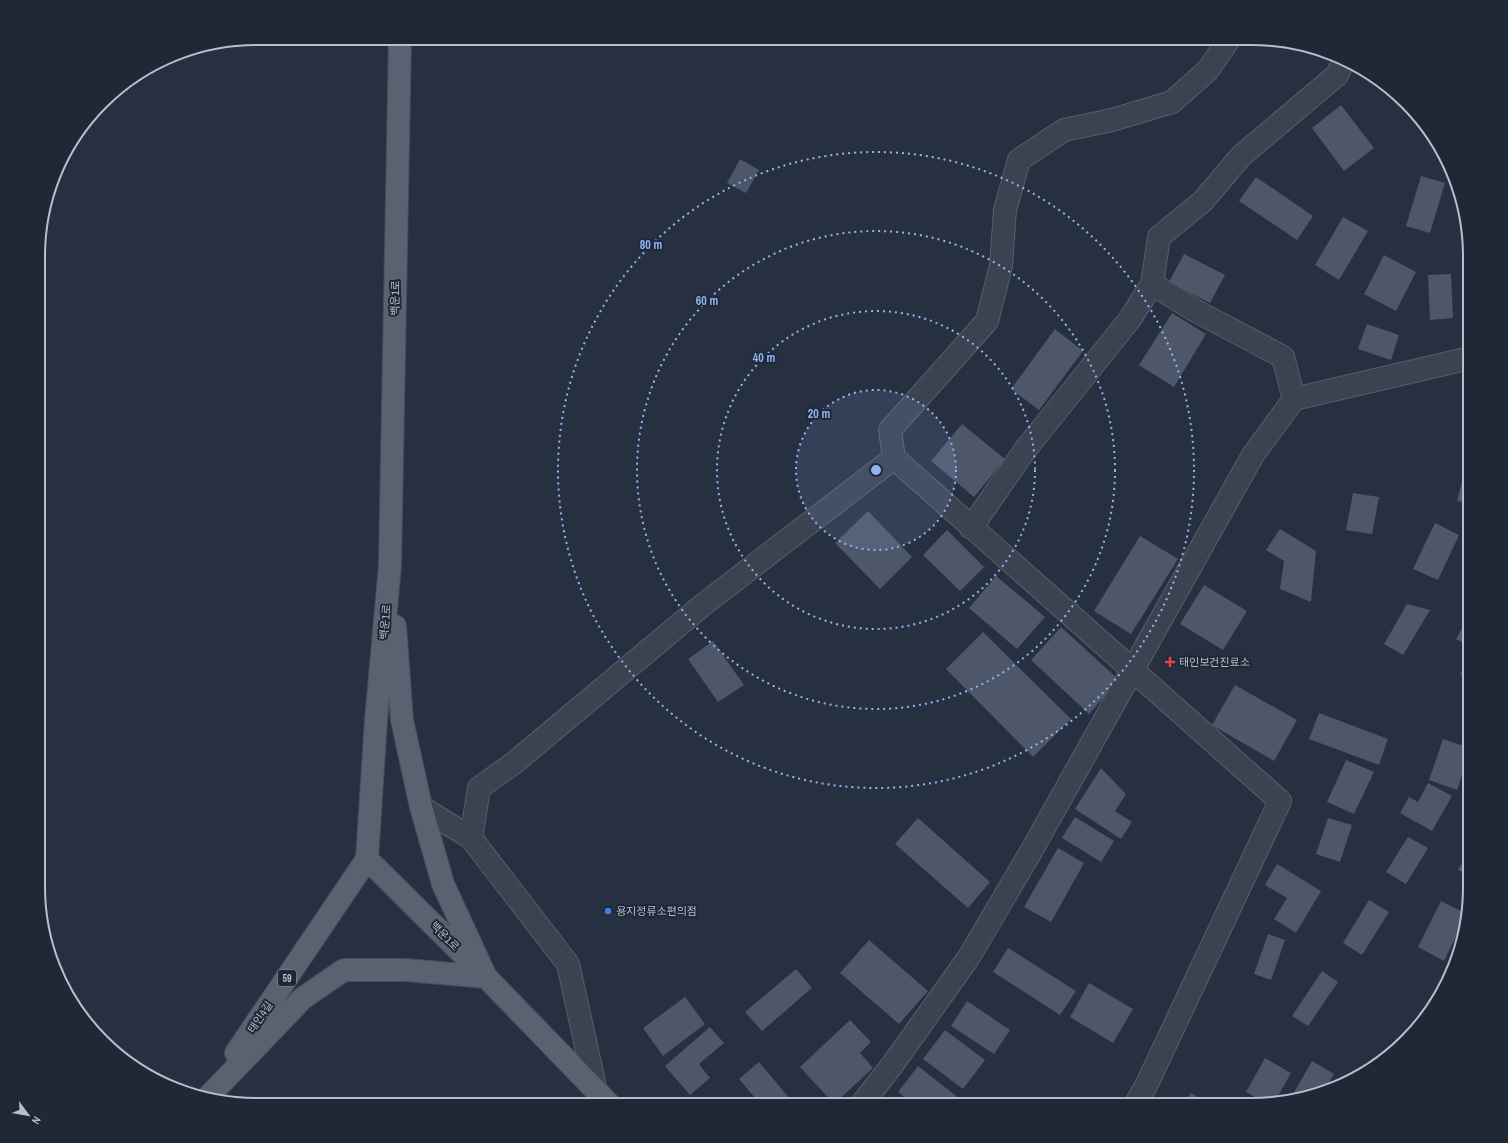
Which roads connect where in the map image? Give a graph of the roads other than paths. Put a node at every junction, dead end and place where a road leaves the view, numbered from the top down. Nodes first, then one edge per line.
1 (400, 45) edge
2 (1225, 45) edge
3 (1342, 65) edge
4 (1152, 284) junction
5 (1463, 360) edge
6 (1294, 399) junction
7 (894, 458) junction
8 (971, 528) junction
9 (390, 565) junction
10 (1132, 671) junction
11 (421, 807) junction
12 (470, 838) junction
13 (367, 859) junction
14 (486, 977) junction
15 (209, 1093) edge
16 (210, 1093) edge
17 (603, 1098) edge
18 (866, 1098) edge
19 (1139, 1098) edge

1 - 9 main road, 백운1로
2 - 7 street
3 - 4 street
4 - 6 street
4 - 8 street
5 - 6 street
6 - 10 street
7 - 8 street
7 - 12 street
8 - 10 street
9 - 11 main road
9 - 13 main road, 백운1로
10 - 18 street
10 - 19 street
11 - 12 street
11 - 14 main road
12 - 17 street
13 - 14 main road, 백운1로
13 - 15 main road, 태인4길 / 59
14 - 16 main road
14 - 17 main road, 백운1로

